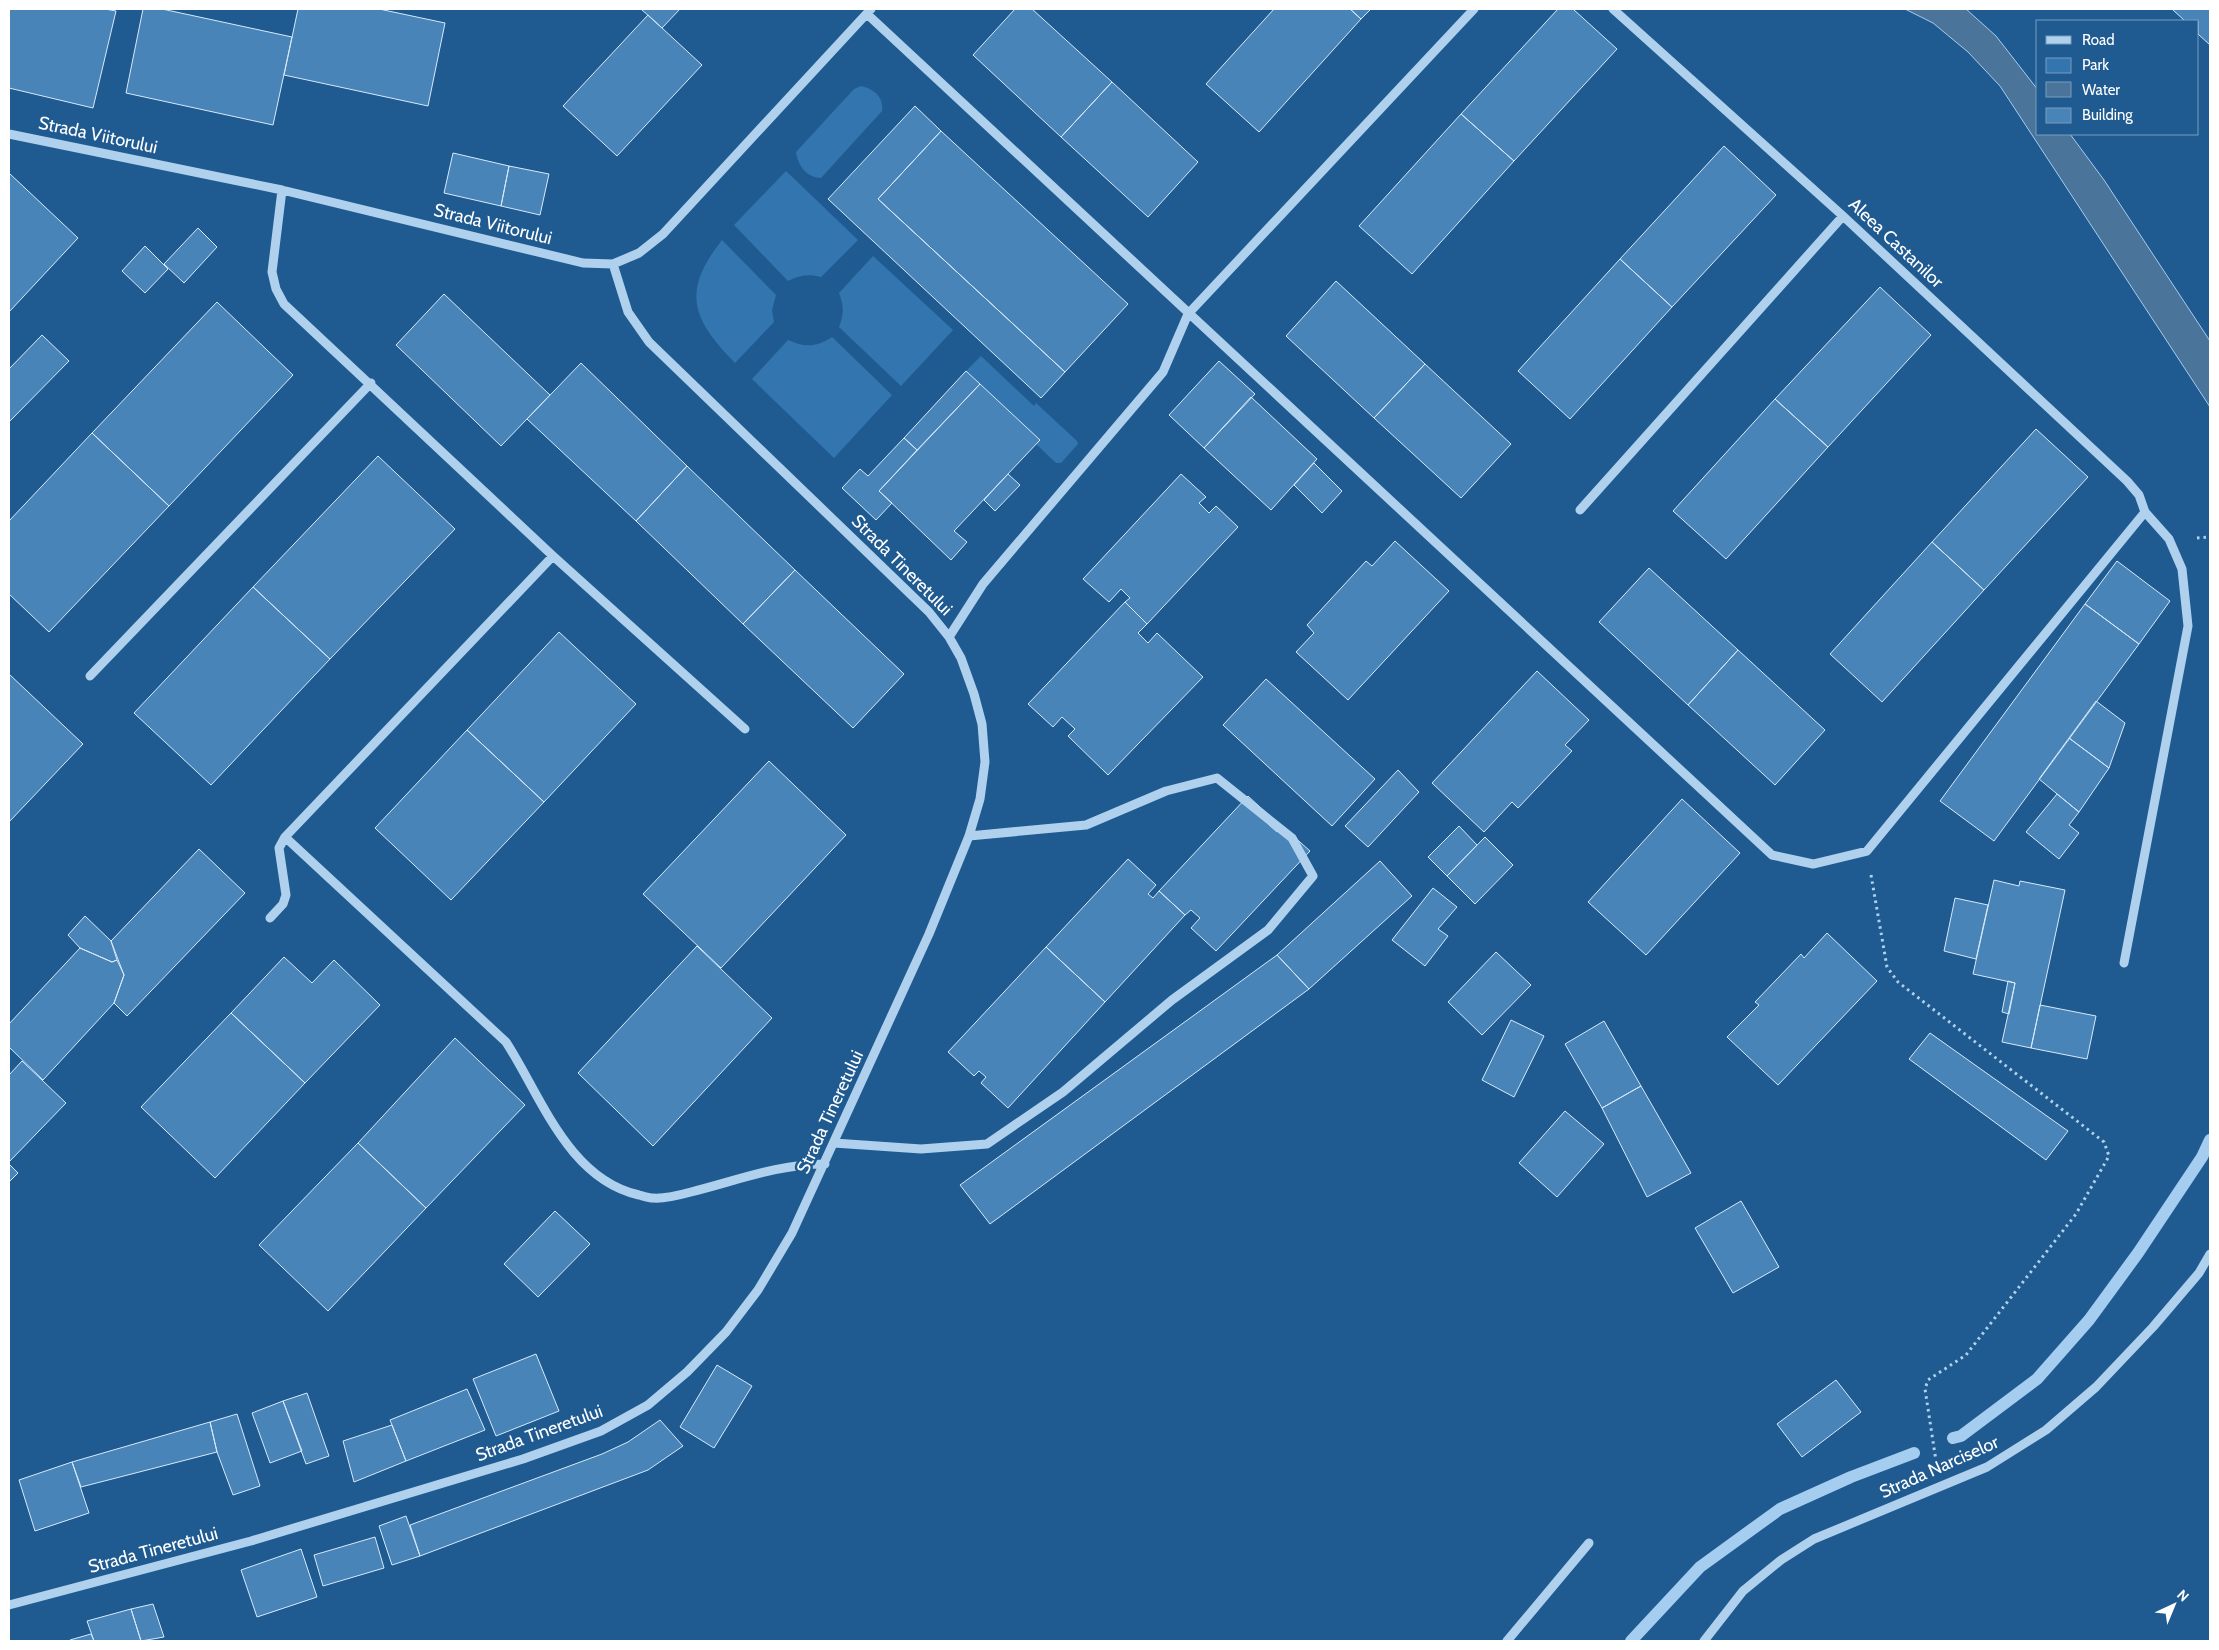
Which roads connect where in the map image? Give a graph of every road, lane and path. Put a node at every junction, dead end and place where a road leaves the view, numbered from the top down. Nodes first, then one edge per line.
1 (1474, 9) edge
2 (1613, 9) edge
3 (869, 11) edge
4 (9, 134) edge
5 (282, 190) junction
6 (1843, 216) junction
7 (613, 264) junction
8 (1188, 314) junction
9 (371, 383) junction
10 (1580, 510) dead end
11 (2145, 512) junction
12 (554, 556) junction
13 (949, 637) junction
14 (90, 676) dead end
15 (745, 729) dead end
16 (969, 836) junction
17 (285, 837) junction
18 (1867, 851) junction
19 (270, 918) dead end
20 (2124, 963) dead end
21 (834, 1143) junction
22 (825, 1164) junction
23 (2210, 1254) edge
24 (1942, 1486) junction
25 (1589, 1543) dead end
26 (9, 1605) edge
27 (1507, 1641) edge
28 (1704, 1641) edge

1 - 8 street
2 - 6 street, Aleea Castanilor
3 - 7 street, Strada Viitorului
3 - 8 street
4 - 5 street, Strada Viitorului
5 - 7 street, Strada Viitorului
5 - 9 street
6 - 10 street
6 - 11 street, Aleea Castanilor
7 - 13 street, Strada Tineretului
8 - 13 street
8 - 18 street
9 - 12 street
9 - 14 street
11 - 18 street
11 - 20 street, Aleea Castanilor
12 - 15 street
12 - 17 street
13 - 16 street, Strada Tineretului
16 - 21 street, Strada Tineretului
16 - 21 street
17 - 19 street
17 - 22 street
18 - 24 path
21 - 22 street, Strada Tineretului
22 - 26 street, Strada Tineretului
23 - 24 street, Strada Narciselor
24 - 28 street, Strada Narciselor
25 - 27 street

